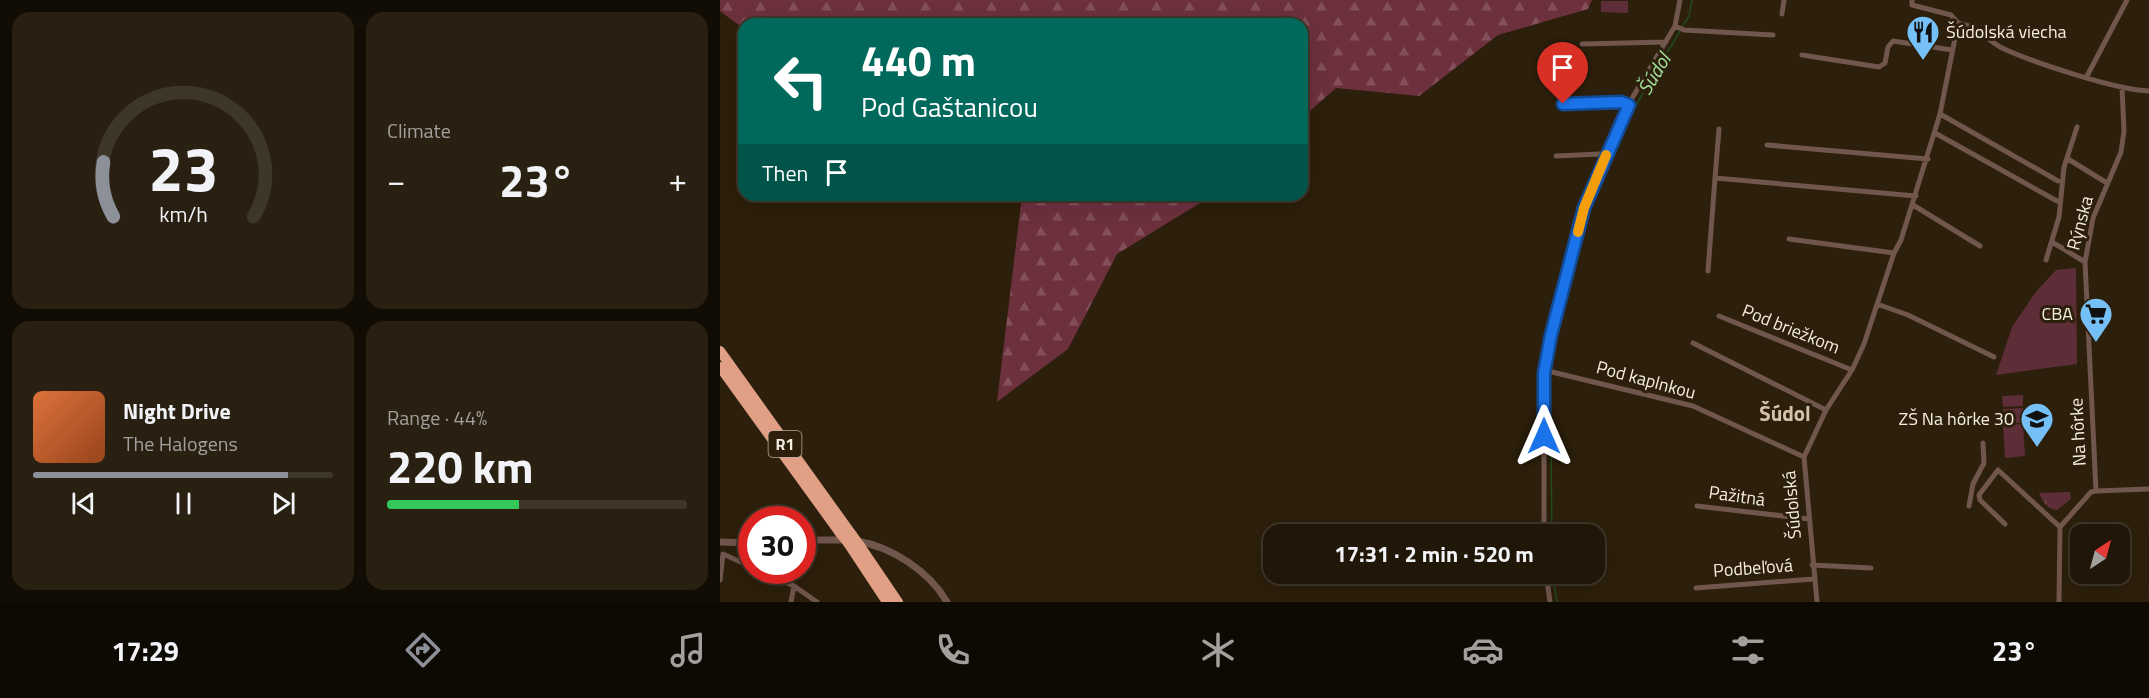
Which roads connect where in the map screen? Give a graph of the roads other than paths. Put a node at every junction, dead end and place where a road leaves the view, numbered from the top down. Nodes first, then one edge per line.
1 (1680, 0) edge
2 (1784, 0) edge
3 (1912, 0) edge
4 (2127, 0) edge
5 (1782, 14) dead end
6 (1958, 24) junction
7 (1679, 28) junction
8 (1773, 35) dead end
9 (1666, 42) junction
10 (1582, 44) dead end
11 (1952, 50) junction
12 (1802, 55) dead end
13 (2087, 76) junction
14 (2122, 87) junction
15 (2149, 91) edge
16 (1563, 104) dead end
17 (1629, 105) junction
18 (1940, 114) junction
19 (2077, 127) dead end
20 (1719, 129) dead end
21 (1935, 133) junction
22 (1767, 145) dead end
23 (1556, 156) dead end
24 (1605, 157) junction
25 (1928, 159) junction
26 (2068, 159) junction
27 (1715, 178) junction
28 (2058, 181) dead end
29 (2107, 183) junction
30 (1916, 196) junction
31 (2058, 201) dead end
32 (1913, 205) junction
33 (1790, 238) dead end
34 (2052, 242) junction
35 (1980, 246) dead end
36 (1894, 253) junction
37 (2046, 260) dead end
38 (2085, 262) junction
39 (1708, 271) dead end
40 (1877, 304) junction
41 (1719, 316) dead end
42 (1693, 343) dead end
43 (720, 351) edge
44 (1994, 357) dead end
45 (720, 368) edge
46 (1852, 370) junction
47 (1548, 372) junction
48 (2090, 372) joint
49 (1826, 410) junction
50 (1983, 443) dead end
51 (1804, 457) junction
52 (2149, 489) edge
53 (2096, 491) junction
54 (1971, 494) junction
55 (1979, 495) junction
56 (1697, 506) dead end
57 (1969, 506) dead end
58 (1809, 519) junction
59 (1544, 524) edge
60 (2005, 524) dead end
61 (2060, 527) junction
62 (850, 539) junction
63 (816, 540) edge
64 (720, 542) edge
65 (738, 543) edge
66 (738, 560) edge
67 (1812, 565) junction
68 (1871, 568) dead end
69 (1813, 579) junction
70 (720, 580) edge
71 (790, 584) edge
72 (1548, 584) edge
73 (794, 586) junction
74 (1696, 588) dead end
75 (791, 602) edge
76 (817, 602) edge
77 (887, 602) edge
78 (898, 602) edge
79 (947, 602) edge
80 (1550, 602) edge
81 (1817, 602) edge
82 (2059, 602) edge

1 - 7 street
2 - 5 street
3 - 6 street
4 - 13 street
6 - 11 street, Šúdolská
6 - 13 street
7 - 8 street
7 - 9 street
9 - 10 street
9 - 17 street
11 - 12 street
11 - 18 street, Šúdolská
13 - 14 street
14 - 15 street
14 - 29 street, Rýnska
16 - 17 street
17 - 24 street
18 - 21 street, Šúdolská
18 - 28 street
19 - 26 street
20 - 27 street
21 - 25 street, Šúdolská
21 - 31 street
22 - 25 street
23 - 24 street
24 - 47 street
25 - 30 street, Šúdolská
26 - 29 street
26 - 34 street
27 - 30 street
27 - 39 street
29 - 38 street, Rýnska
30 - 32 street, Šúdolská
32 - 35 street
32 - 36 street, Šúdolská
33 - 36 street
34 - 37 street
34 - 38 street
36 - 40 street, Šúdolská
38 - 48 street, Rýnska
40 - 44 street
40 - 46 street, Šúdolská
41 - 46 street, Pod briežkom
42 - 49 street
43 - 62 highway, R1
45 - 62 highway, R1, bridge
46 - 49 street, Šúdolská
47 - 51 street, Pod kaplnkou
47 - 59 street
48 - 53 street, Na hôrke
49 - 51 street, Šúdolská
50 - 54 street
51 - 58 street, Šúdolská
52 - 53 street, Na hôrke
53 - 61 street, Na hôrke
54 - 55 street
54 - 57 street
55 - 60 street
55 - 61 street
56 - 58 street, Pažitná
58 - 67 street, Šúdolská
61 - 82 street
62 - 77 highway, R1
62 - 78 highway, R1, bridge
63 - 79 street
64 - 65 street
66 - 70 street
67 - 68 street
67 - 69 street, Šúdolská
69 - 74 street, Podbeľová
69 - 81 street, Šúdolská
71 - 73 street
72 - 80 street
73 - 75 street
73 - 76 street

